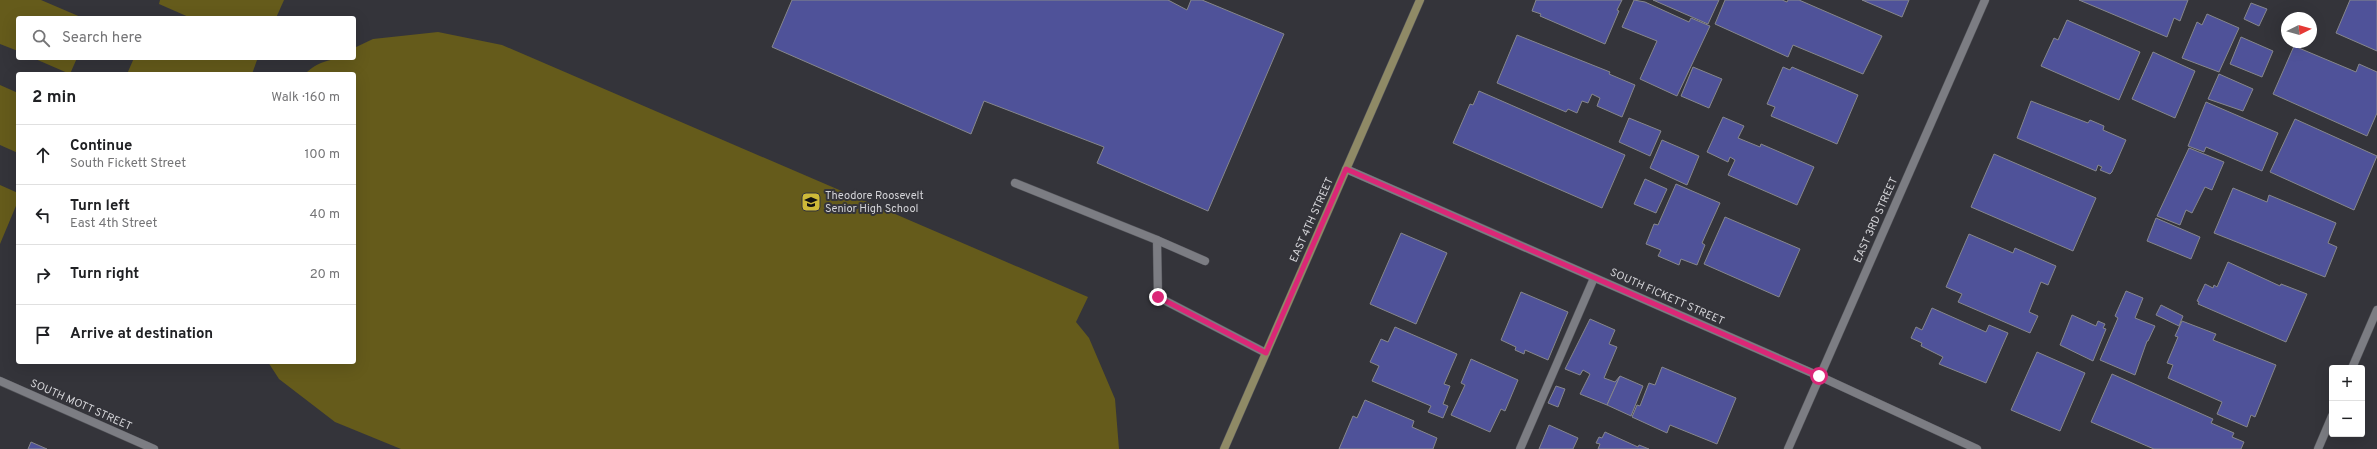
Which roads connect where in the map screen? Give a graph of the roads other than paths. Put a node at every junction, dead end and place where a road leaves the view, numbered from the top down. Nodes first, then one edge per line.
1 (1420, 0) edge
2 (1985, 0) edge
3 (1346, 169) junction
4 (1015, 183) dead end
5 (1157, 240) junction
6 (1205, 261) dead end
7 (1594, 278) junction
8 (2377, 310) edge
9 (1266, 353) junction
10 (2353, 365) edge
11 (1819, 376) junction
12 (0, 381) edge
13 (2329, 423) edge
14 (154, 449) edge
15 (1224, 449) edge
16 (1520, 449) edge
17 (1788, 449) edge
18 (1977, 449) edge
19 (2318, 449) edge

1 - 3 main road, EAST 4TH STREET
2 - 11 street, EAST 3RD STREET
3 - 7 street, SOUTH FICKETT STREET
3 - 9 main road, EAST 4TH STREET
4 - 5 street
5 - 6 street
5 - 9 street
7 - 11 street, SOUTH FICKETT STREET
7 - 16 street
8 - 10 street
9 - 15 main road, EAST 4TH STREET
11 - 17 street, EAST 3RD STREET
11 - 18 street, SOUTH FICKETT STREET
12 - 14 street, SOUTH MOTT STREET
13 - 19 street

